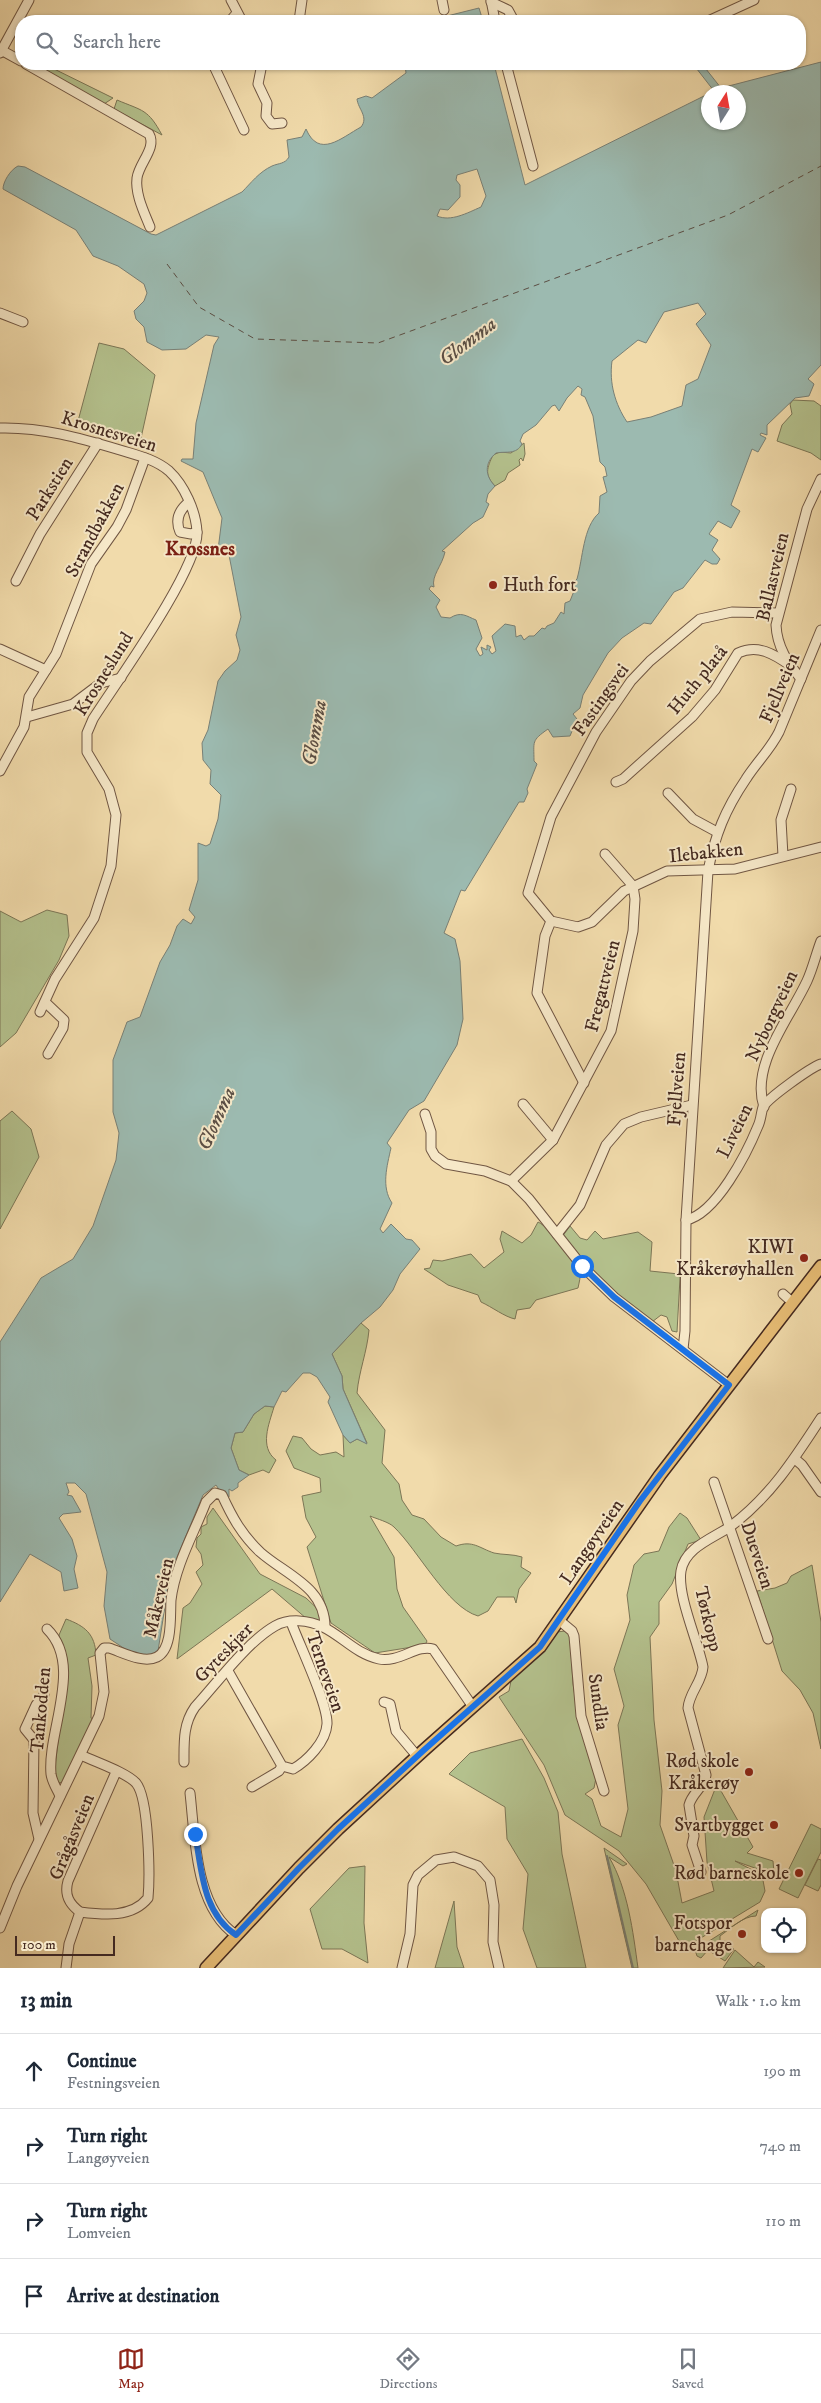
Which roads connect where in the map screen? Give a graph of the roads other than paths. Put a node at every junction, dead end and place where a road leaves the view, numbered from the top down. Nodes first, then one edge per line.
1 (29, 0) edge
2 (231, 0) edge
3 (302, 0) edge
4 (442, 0) edge
5 (754, 0) edge
6 (491, 1) edge
7 (444, 10) dead end
8 (21, 15) edge
9 (239, 15) edge
10 (300, 15) edge
11 (494, 15) edge
12 (511, 15) edge
13 (721, 15) edge
14 (15, 26) edge
15 (1, 51) edge
16 (15, 58) edge
17 (37, 70) edge
18 (216, 70) edge
19 (261, 70) edge
20 (508, 70) edge
21 (282, 123) dead end
22 (244, 130) dead end
23 (533, 166) dead end
24 (150, 227) dead end
25 (0, 312) edge
26 (22, 322) dead end
27 (1, 430) edge
28 (98, 443) junction
29 (145, 458) junction
30 (821, 479) edge
31 (189, 502) junction
32 (197, 532) junction
33 (16, 581) dead end
34 (778, 613) junction
35 (821, 630) edge
36 (0, 649) edge
37 (791, 666) junction
38 (46, 670) junction
39 (121, 678) junction
40 (801, 680) junction
41 (27, 717) junction
42 (0, 771) edge
43 (616, 782) dead end
44 (791, 789) dead end
45 (668, 793) dead end
46 (717, 832) junction
47 (821, 847) edge
48 (605, 854) dead end
49 (783, 856) junction
50 (708, 871) junction
51 (633, 886) junction
52 (551, 921) junction
53 (821, 941) edge
54 (817, 967) edge
55 (45, 1002) junction
56 (40, 1012) dead end
57 (48, 1054) dead end
58 (821, 1064) edge
59 (584, 1083) junction
60 (523, 1104) dead end
61 (692, 1105) junction
62 (764, 1107) junction
63 (425, 1114) dead end
64 (553, 1140) junction
65 (511, 1181) junction
66 (686, 1220) junction
67 (557, 1234) junction
68 (821, 1266) edge
69 (683, 1348) junction
70 (729, 1385) junction
71 (821, 1418) edge
72 (795, 1459) junction
73 (714, 1482) dead end
74 (821, 1492) edge
75 (730, 1526) junction
76 (560, 1621) junction
77 (291, 1622) junction
78 (325, 1627) junction
79 (47, 1629) dead end
80 (768, 1639) dead end
81 (228, 1671) junction
82 (44, 1696) dead end
83 (384, 1702) dead end
84 (473, 1707) junction
85 (81, 1755) junction
86 (417, 1756) junction
87 (184, 1762) dead end
88 (282, 1766) junction
89 (116, 1772) junction
90 (252, 1787) dead end
91 (604, 1791) dead end
92 (190, 1793) dead end
93 (60, 1796) junction
94 (39, 1838) junction
95 (700, 1872) dead end
96 (80, 1912) junction
97 (0, 1928) edge
98 (236, 1935) junction
99 (66, 1968) edge
100 (206, 1968) edge
101 (402, 1968) edge
102 (499, 1968) edge

1 - 8 street
2 - 9 street
3 - 10 street
4 - 7 street
5 - 13 street
6 - 11 street
6 - 12 street
14 - 15 street
15 - 16 street
17 - 24 street
18 - 22 street
19 - 21 street
20 - 23 street
25 - 26 street
27 - 28 street, Krosnesveien
28 - 29 street, Krosnesveien
28 - 33 street, Parkstien
29 - 31 street, Krosnesveien
29 - 38 street, Strandbakken
30 - 34 street, Ballastveien
31 - 32 street, Krosnesveien
31 - 32 street
32 - 39 street, Krosneslund
34 - 37 street, Ballastveien
34 - 52 street, Fastingsvei
35 - 40 street, Fjellveien
36 - 38 street
37 - 40 street, Ballastveien
37 - 43 street, Huth platå
38 - 41 street, Strandbakken
39 - 41 street
39 - 55 street, Krosneslund
40 - 46 street, Fjellveien
41 - 42 street, Strandbakken
44 - 49 street
45 - 46 street
46 - 50 street, Fjellveien
47 - 49 street, Ilebakken
48 - 51 street
49 - 50 street, Ilebakken
50 - 51 street, Ilebakken
50 - 61 street, Fjellveien
51 - 52 street, Ilebakken
51 - 59 street, Fregattveien
52 - 59 street
53 - 54 street, Nyborgveien
54 - 62 street, Nyborgveien
55 - 56 street, Krosneslund
55 - 57 street
58 - 62 street, Liveien
59 - 64 street, Fregattveien
60 - 64 street
61 - 66 street, Fjellveien
61 - 67 street
62 - 66 street, Liveien
63 - 65 street
64 - 65 street, Fregattveien
65 - 67 street
66 - 69 street, Fjellveien
67 - 69 street
68 - 70 main road, Langøyveien
69 - 70 street
70 - 76 main road, Langøyveien
71 - 72 street, Tørkopp
72 - 74 street
72 - 75 street, Tørkopp
73 - 75 street, Dueveien
75 - 80 street, Dueveien
75 - 95 street, Tørkopp
76 - 84 main road, Langøyveien
76 - 91 street, Sundlia
77 - 78 street, Gyteskjær
77 - 81 street, Gyteskjær
77 - 88 street, Terneveien
78 - 84 street, Gyteskjær
78 - 85 street, Måkeveien
79 - 93 street, Tankodden
81 - 87 street, Gyteskjær
81 - 88 street
82 - 94 street
83 - 86 street
84 - 86 main road, Langøyveien
85 - 89 street
85 - 93 street, Måkeveien
86 - 98 main road, Langøyveien
88 - 90 street, Terneveien
89 - 96 street, Grågåsveien
89 - 96 street
92 - 98 street
93 - 94 street, Måkeveien
94 - 97 street, Måkeveien
96 - 99 street
98 - 100 main road, Langøyveien
101 - 102 street

